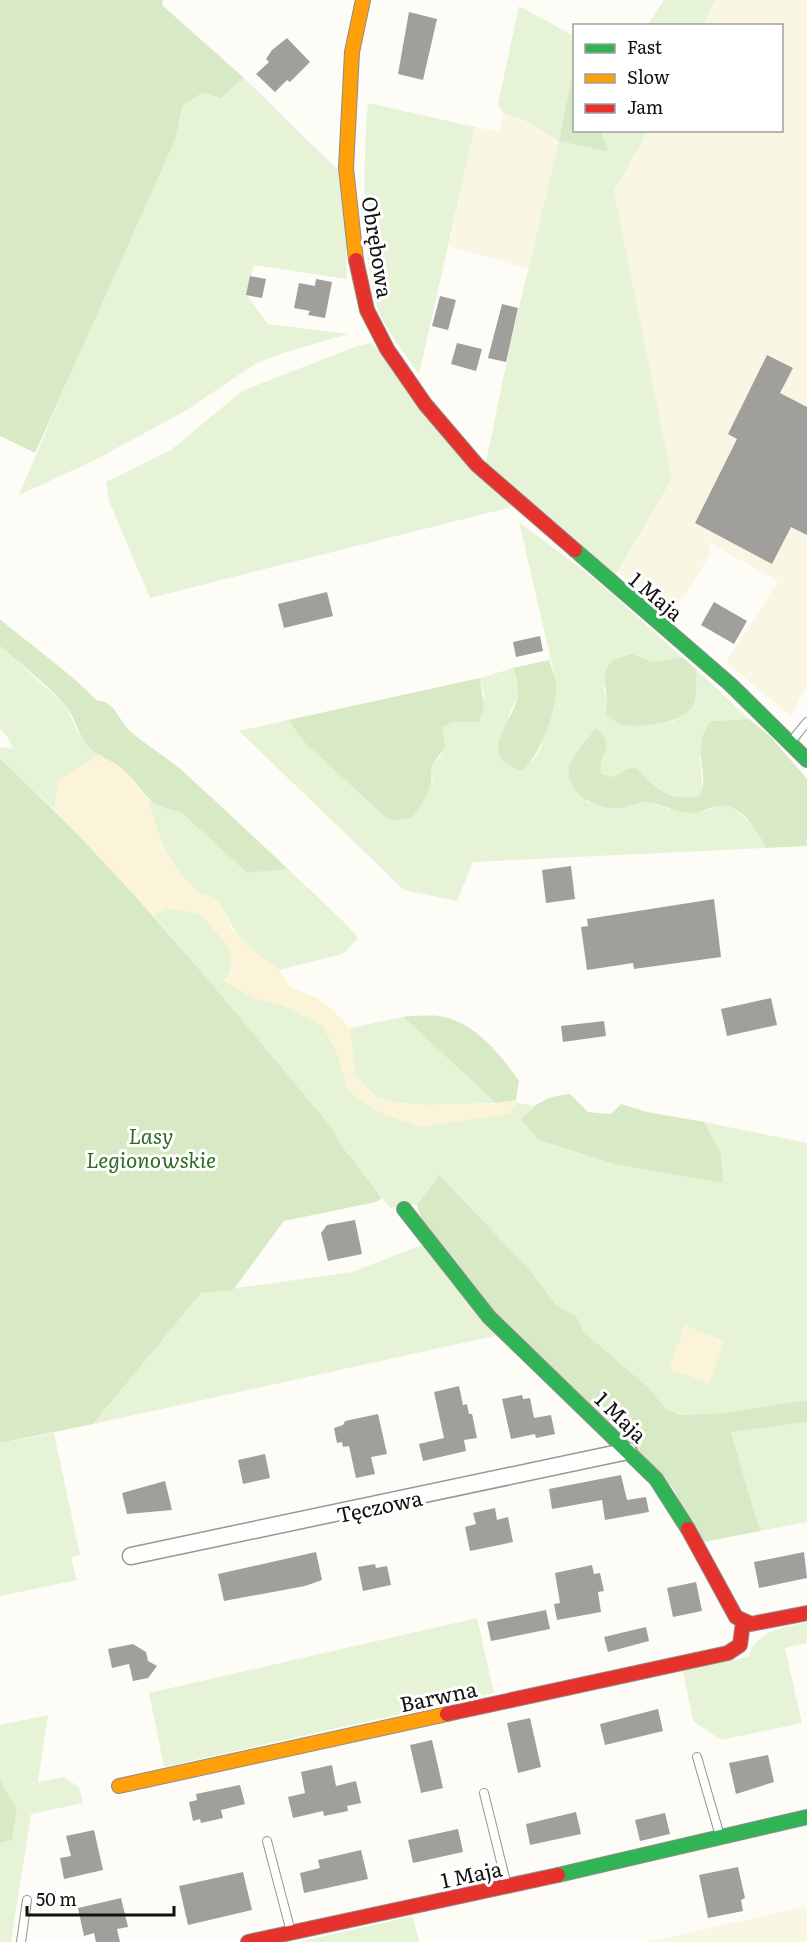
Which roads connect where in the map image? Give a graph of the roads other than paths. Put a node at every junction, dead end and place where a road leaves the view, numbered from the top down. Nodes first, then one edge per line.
1 (363, 0) edge
2 (477, 465) joint
3 (807, 722) edge
4 (790, 743) junction
5 (807, 760) edge
6 (404, 1209) dead end
7 (628, 1451) junction
8 (131, 1556) dead end
9 (807, 1613) edge
10 (742, 1622) junction
11 (698, 1757) dead end
12 (119, 1786) dead end
13 (483, 1792) dead end
14 (807, 1817) edge
15 (720, 1836) junction
16 (267, 1841) dead end
17 (507, 1887) junction
18 (27, 1900) dead end
19 (291, 1933) junction
20 (21, 1942) edge
21 (248, 1942) edge

1 - 2 street, Obrębowa
2 - 4 street, 1 Maja
3 - 4 lane
4 - 5 street, 1 Maja
6 - 7 street, 1 Maja
7 - 8 street, Tęczowa
7 - 10 street, 1 Maja
9 - 10 street
10 - 12 street, Barwna
11 - 15 lane
13 - 17 lane
14 - 15 street, 1 Maja
15 - 17 street, 1 Maja
16 - 19 lane
17 - 19 street, 1 Maja
18 - 20 lane
19 - 21 street, 1 Maja

